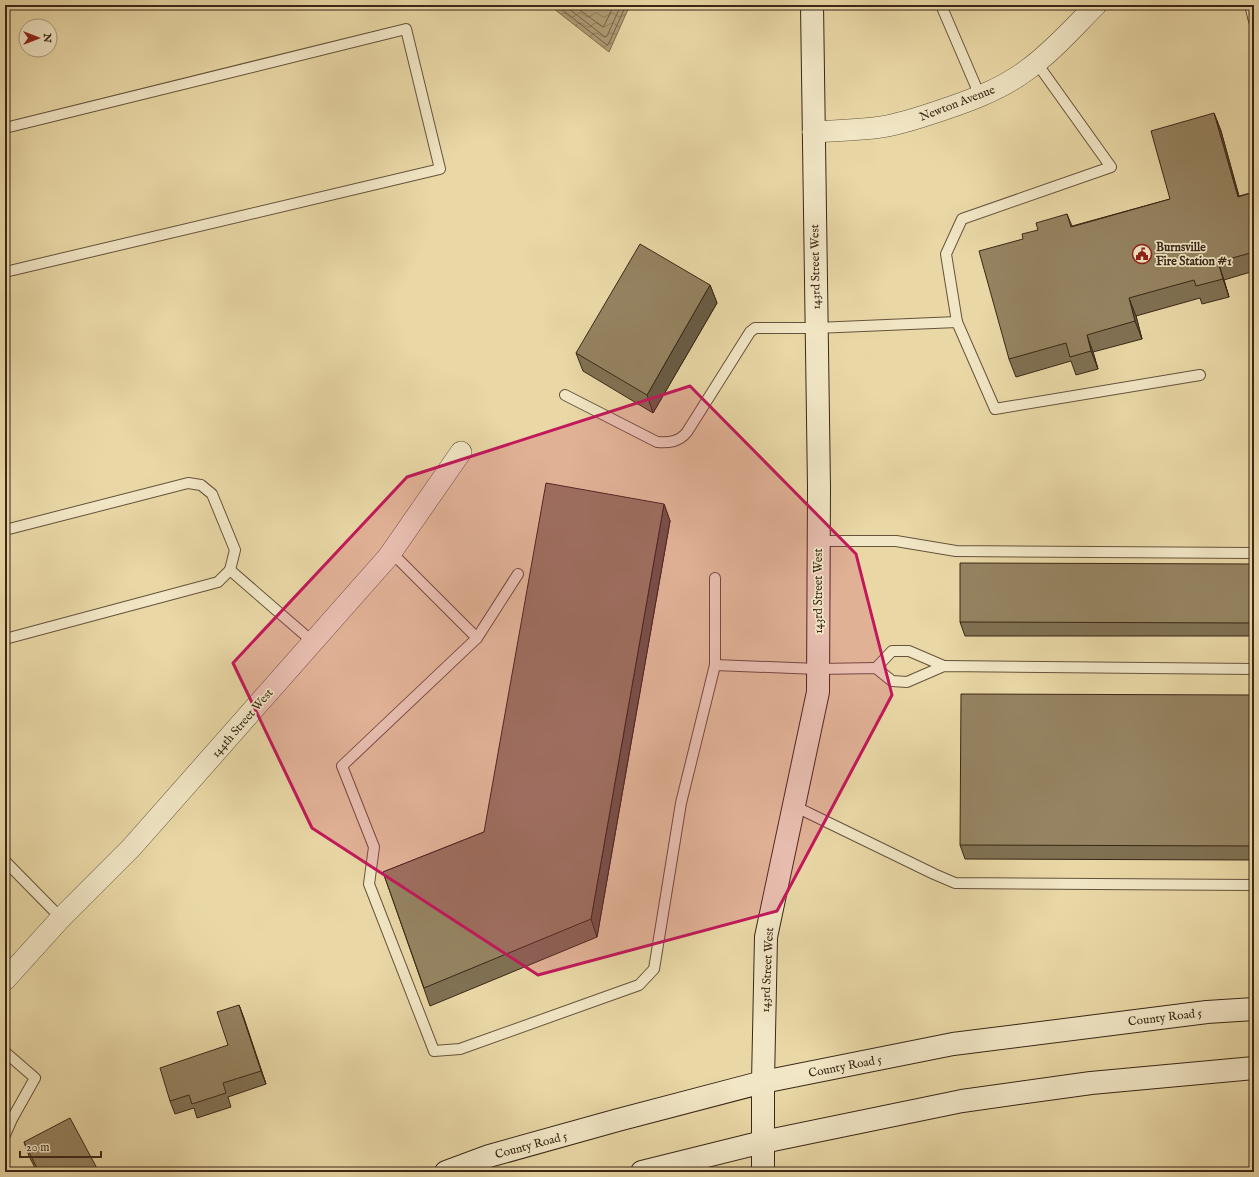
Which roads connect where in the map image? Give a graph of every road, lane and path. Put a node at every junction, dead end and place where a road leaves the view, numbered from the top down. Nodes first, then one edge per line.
1 (812, 5) edge
2 (941, 5) edge
3 (1096, 5) edge
4 (1250, 5) edge
5 (1254, 21) edge
6 (1036, 62) junction
7 (980, 96) junction
8 (5, 128) edge
9 (813, 132) junction
10 (5, 272) edge
11 (957, 322) junction
12 (816, 328) junction
13 (1200, 375) dead end
14 (565, 395) dead end
15 (461, 452) dead end
16 (5, 530) edge
17 (818, 541) junction
18 (392, 553) junction
19 (1254, 553) edge
20 (230, 570) junction
21 (518, 574) dead end
22 (715, 578) dead end
23 (477, 638) junction
24 (5, 639) edge
25 (313, 642) junction
26 (715, 665) junction
27 (944, 666) junction
28 (876, 668) junction
29 (818, 669) junction
30 (1254, 669) edge
31 (794, 806) junction
32 (5, 862) edge
33 (1254, 885) edge
34 (61, 918) junction
35 (5, 980) edge
36 (1254, 1009) edge
37 (5, 1052) edge
38 (1254, 1068) edge
39 (763, 1082) junction
40 (5, 1135) edge
41 (763, 1142) junction
42 (446, 1172) edge
43 (642, 1172) edge
44 (763, 1172) edge

1 - 9 main road, 143rd Street West
2 - 7 lane
3 - 6 street, Newton Avenue
4 - 5 lane
6 - 7 street, Newton Avenue
6 - 11 lane
7 - 9 street, Newton Avenue
8 - 10 lane
9 - 12 main road, 143rd Street West
11 - 12 lane
11 - 13 lane
12 - 14 lane
12 - 17 main road, 143rd Street West
15 - 18 street, 144th Street West
16 - 20 lane
17 - 19 lane
17 - 29 main road, 143rd Street West
18 - 23 lane
18 - 25 street, 144th Street West
20 - 24 lane
20 - 25 lane
21 - 23 lane
22 - 26 lane
23 - 26 lane
25 - 34 street, 144th Street West
26 - 29 lane
27 - 28 lane
27 - 28 lane
27 - 30 lane
28 - 29 lane
29 - 31 main road, 143rd Street West
31 - 33 lane
31 - 39 main road, 143rd Street West
32 - 34 lane
34 - 35 street, 144th Street West
36 - 39 main road, County Road 5
37 - 40 lane
38 - 41 main road
39 - 41 main road, 143rd Street West
39 - 42 main road, County Road 5
41 - 43 main road
41 - 44 main road, 143rd Street West

